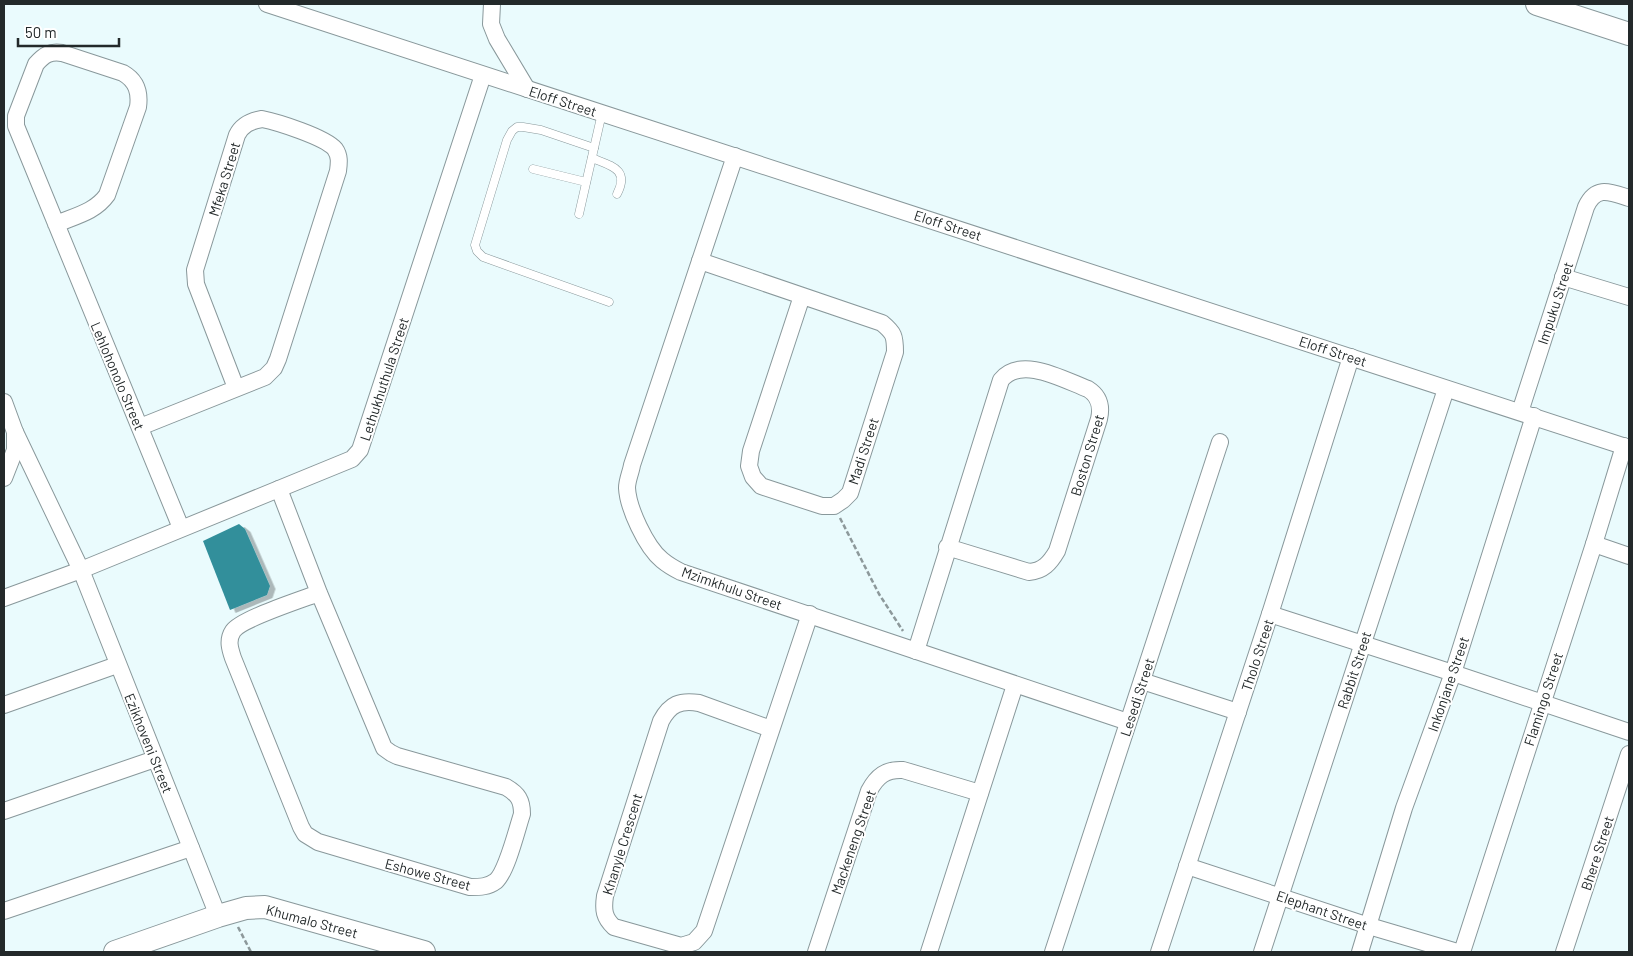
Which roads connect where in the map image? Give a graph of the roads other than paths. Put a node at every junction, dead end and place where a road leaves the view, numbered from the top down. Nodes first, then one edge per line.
1 (267, 4) edge
2 (492, 4) edge
3 (1537, 4) edge
4 (1629, 34) edge
5 (483, 75) junction
6 (527, 89) junction
7 (602, 113) junction
8 (594, 148) junction
9 (735, 156) junction
10 (592, 158) junction
11 (534, 168) dead end
12 (586, 182) junction
13 (617, 194) dead end
14 (1629, 198) edge
15 (579, 214) dead end
16 (56, 224) junction
17 (700, 261) junction
18 (1564, 277) junction
19 (802, 296) junction
20 (1629, 297) edge
21 (609, 302) dead end
22 (1351, 357) junction
23 (236, 388) junction
24 (1446, 389) junction
25 (4, 402) edge
26 (1527, 414) junction
27 (140, 427) junction
28 (15, 432) junction
29 (1220, 442) dead end
30 (1626, 447) edge
31 (4, 478) edge
32 (279, 489) junction
33 (181, 528) junction
34 (1594, 544) junction
35 (947, 547) junction
36 (1629, 556) edge
37 (81, 570) junction
38 (320, 593) junction
39 (4, 598) edge
40 (810, 614) junction
41 (1270, 614) junction
42 (1362, 644) junction
43 (916, 651) junction
44 (117, 665) junction
45 (1453, 673) junction
46 (1142, 681) junction
47 (1015, 685) junction
48 (1542, 703) junction
49 (4, 705) edge
50 (1238, 712) junction
51 (1128, 722) junction
52 (771, 729) junction
53 (1629, 732) edge
54 (1629, 754) edge
55 (155, 758) junction
56 (980, 793) junction
57 (4, 811) edge
58 (191, 848) junction
59 (1187, 866) junction
60 (1281, 896) junction
61 (4, 911) edge
62 (225, 914) junction
63 (1369, 926) junction
64 (115, 952) edge
65 (424, 952) edge
66 (816, 952) edge
67 (929, 952) edge
68 (1053, 952) edge
69 (1160, 952) edge
70 (1262, 952) edge
71 (1360, 952) edge
72 (1457, 952) edge
73 (1462, 952) edge
74 (1564, 952) edge

1 - 5 street, Eloff Street
2 - 6 street
3 - 4 street
5 - 6 street, Eloff Street
5 - 32 street, Lethukhuthula Street
6 - 7 street, Eloff Street
7 - 8 lane
7 - 9 street, Eloff Street
8 - 10 lane
8 - 21 lane
9 - 17 street, Mzimkhulu Street
9 - 22 street, Eloff Street
10 - 12 lane
10 - 13 lane
11 - 12 lane
12 - 15 lane
14 - 18 street, Impuku Street
16 - 16 street, Lehlohonolo Street
16 - 27 street, Lehlohonolo Street
17 - 19 street, Madi Street
17 - 40 street, Mzimkhulu Street
18 - 20 street
18 - 26 street, Impuku Street
19 - 19 street, Madi Street
22 - 24 street, Eloff Street
22 - 41 street, Tholo Street
23 - 23 street, Mfeka Street
23 - 27 street, Mfeka Street
24 - 26 street, Eloff Street
24 - 42 street, Rabbit Street
25 - 28 street, Ezikhoveni Street
26 - 30 street, Eloff Street
26 - 45 street, Inkonjane Street
27 - 33 street, Lehlohonolo Street
28 - 31 street
28 - 37 street, Ezikhoveni Street
29 - 46 street, Lesedi Street
30 - 34 street, Flamingo Street
32 - 33 street, Lethukhuthula Street
32 - 38 street, Eshowe Street
33 - 37 street, Lethukhuthula Street
34 - 36 street
34 - 48 street, Flamingo Street
35 - 35 street, Boston Street
35 - 43 street, Boston Street
37 - 39 street, Lethukhuthula Street
37 - 44 street, Ezikhoveni Street
38 - 38 street, Eshowe Street
40 - 43 street, Mzimkhulu Street
40 - 52 street, Khanyle Crescent
41 - 42 street
41 - 50 street, Tholo Street
42 - 45 street
42 - 60 street, Rabbit Street
43 - 47 street, Mzimkhulu Street
44 - 49 street
44 - 55 street, Ezikhoveni Street
45 - 48 street
45 - 63 street, Inkonjane Street
46 - 50 street
46 - 51 street, Lesedi Street
47 - 51 street, Mzimkhulu Street
47 - 56 street
48 - 53 street
48 - 73 street, Flamingo Street
50 - 59 street, Tholo Street
51 - 68 street, Lesedi Street
52 - 52 street, Khanyle Crescent
54 - 74 street, Bhere Street
55 - 57 street
55 - 58 street, Ezikhoveni Street
56 - 66 street, Mackeneng Street
56 - 67 street
58 - 61 street
58 - 62 street, Ezikhoveni Street
59 - 60 street, Elephant Street
59 - 69 street, Tholo Street
60 - 63 street, Elephant Street
60 - 70 street, Rabbit Street
62 - 64 street, Khumalo Street
62 - 65 street, Khumalo Street
63 - 71 street, Inkonjane Street
63 - 72 street, Elephant Street

